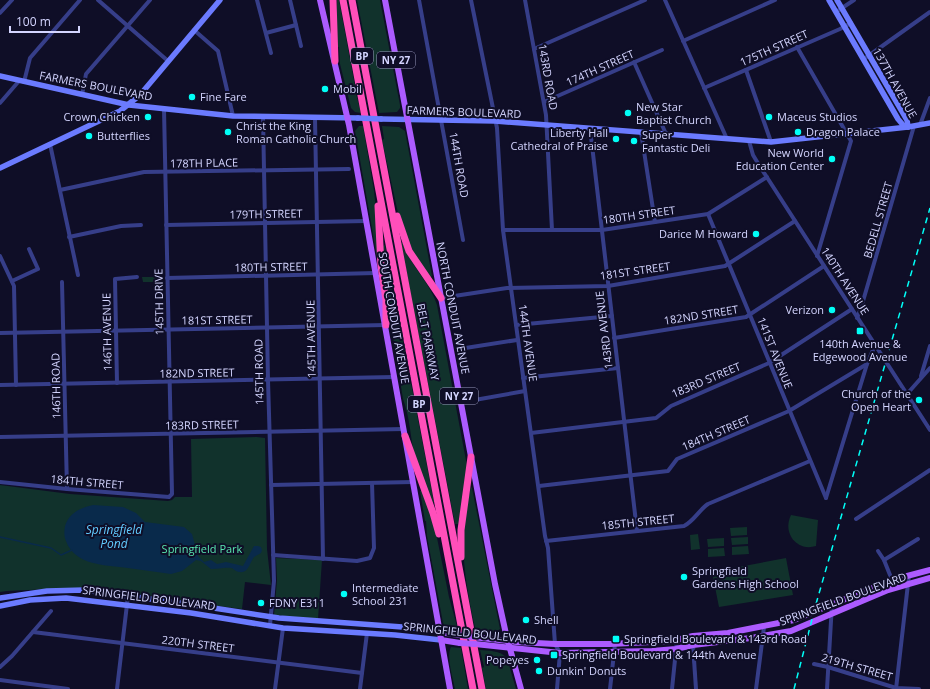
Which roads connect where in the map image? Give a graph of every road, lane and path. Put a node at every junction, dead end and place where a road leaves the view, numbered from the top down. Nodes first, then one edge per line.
1 (12, 0) edge
2 (80, 0) edge
3 (98, 0) edge
4 (150, 0) edge
5 (220, 0) edge
6 (257, 0) edge
7 (290, 0) edge
8 (320, 0) edge
9 (334, 0) edge
10 (343, 0) edge
11 (352, 0) edge
12 (385, 0) edge
13 (419, 0) edge
14 (472, 0) edge
15 (525, 0) edge
16 (645, 0) edge
17 (666, 0) edge
18 (775, 0) edge
19 (829, 0) edge
20 (837, 0) edge
21 (854, 0) edge
22 (842, 8) junction
23 (836, 12) junction
24 (930, 12) edge
25 (0, 13) edge
26 (851, 23) junction
27 (128, 25) junction
28 (296, 25) junction
29 (845, 26) junction
30 (194, 30) junction
31 (266, 33) junction
32 (683, 41) junction
33 (301, 46) dead end
34 (797, 47) junction
35 (534, 49) junction
36 (662, 50) dead end
37 (270, 53) dead end
38 (869, 55) junction
39 (864, 59) junction
40 (168, 61) junction
41 (335, 61) junction
42 (634, 62) junction
43 (746, 70) junction
44 (0, 76) edge
45 (21, 81) junction
46 (704, 88) junction
47 (82, 95) junction
48 (930, 98) edge
49 (544, 102) junction
50 (0, 103) edge
51 (128, 105) junction
52 (164, 108) junction
53 (233, 116) junction
54 (263, 117) junction
55 (315, 118) junction
56 (348, 118) junction
57 (407, 120) junction
58 (442, 120) junction
59 (495, 121) junction
60 (930, 123) edge
61 (547, 125) junction
62 (920, 125) junction
63 (911, 127) junction
64 (590, 128) junction
65 (641, 132) junction
66 (666, 134) junction
67 (849, 135) junction
68 (727, 139) junction
69 (749, 141) junction
70 (771, 142) junction
71 (50, 144) junction
72 (384, 167) junction
73 (0, 168) edge
74 (316, 170) junction
75 (349, 170) dead end
76 (264, 171) junction
77 (165, 172) junction
78 (767, 177) junction
79 (377, 178) junction
80 (60, 190) junction
81 (708, 214) junction
82 (366, 221) junction
83 (795, 221) junction
84 (318, 222) junction
85 (655, 222) junction
86 (265, 223) junction
87 (166, 225) junction
88 (141, 226) dead end
89 (503, 230) junction
90 (552, 230) junction
91 (602, 230) junction
92 (70, 237) junction
93 (463, 240) dead end
94 (29, 249) dead end
95 (0, 256) edge
96 (817, 256) junction
97 (728, 264) junction
98 (824, 266) junction
99 (376, 272) junction
100 (78, 275) dead end
101 (318, 275) junction
102 (266, 276) junction
103 (137, 277) dead end
104 (167, 278) junction
105 (12, 281) junction
106 (62, 282) dead end
107 (608, 286) junction
108 (511, 288) junction
109 (441, 298) junction
110 (852, 309) junction
111 (749, 314) junction
112 (612, 316) junction
113 (857, 318) junction
114 (386, 325) junction
115 (516, 326) junction
116 (319, 327) junction
117 (267, 328) junction
118 (168, 330) junction
119 (116, 331) junction
120 (15, 332) junction
121 (64, 332) junction
122 (0, 333) edge
123 (614, 338) junction
124 (517, 340) junction
125 (875, 345) junction
126 (930, 346) edge
127 (459, 349) dead end
128 (769, 363) junction
129 (867, 364) junction
130 (618, 368) junction
131 (930, 368) edge
132 (394, 377) junction
133 (320, 378) junction
134 (523, 378) junction
135 (921, 378) junction
136 (268, 380) junction
137 (170, 382) junction
138 (117, 383) junction
139 (65, 384) junction
140 (0, 385) edge
141 (16, 385) junction
142 (525, 391) junction
143 (907, 394) junction
144 (469, 401) dead end
145 (789, 412) junction
146 (624, 422) junction
147 (930, 430) edge
148 (321, 431) junction
149 (269, 432) junction
150 (404, 433) junction
151 (531, 433) junction
152 (171, 435) junction
153 (66, 436) junction
154 (0, 437) edge
155 (471, 457) junction
156 (810, 461) junction
157 (930, 470) edge
158 (630, 476) junction
159 (0, 482) edge
160 (413, 482) junction
161 (372, 483) junction
162 (322, 484) junction
163 (271, 485) junction
164 (539, 486) junction
165 (67, 490) junction
166 (172, 494) joint
167 (856, 519) dead end
168 (636, 530) junction
169 (918, 538) dead end
170 (546, 541) junction
171 (878, 551) dead end
172 (273, 555) junction
173 (323, 559) junction
174 (884, 560) junction
175 (930, 570) edge
176 (909, 575) junction
177 (930, 578) edge
178 (892, 580) junction
179 (908, 584) junction
180 (453, 585) junction
181 (462, 585) junction
182 (128, 596) junction
183 (0, 598) edge
184 (832, 604) junction
185 (128, 605) junction
186 (0, 606) edge
187 (51, 611) dead end
188 (832, 613) junction
189 (271, 617) junction
190 (270, 625) junction
191 (764, 627) junction
192 (282, 628) junction
193 (33, 632) junction
194 (440, 632) junction
195 (367, 633) junction
196 (762, 636) junction
197 (441, 640) junction
198 (507, 640) junction
199 (677, 640) junction
200 (123, 643) junction
201 (555, 644) junction
202 (615, 644) junction
203 (693, 645) junction
204 (509, 648) junction
205 (676, 649) junction
206 (614, 651) junction
207 (560, 653) junction
208 (278, 663) junction
209 (814, 664) dead end
210 (0, 667) edge
211 (828, 667) junction
212 (362, 673) junction
213 (0, 680) edge
214 (896, 688) edge
215 (68, 689) edge
216 (117, 689) edge
217 (275, 689) edge
218 (360, 689) edge
219 (450, 689) edge
220 (473, 689) edge
221 (482, 689) edge
222 (521, 689) edge
223 (557, 689) edge
224 (610, 689) edge
225 (672, 689) edge
226 (696, 689) edge
227 (756, 689) edge
228 (827, 689) edge
229 (919, 689) edge

1 - 25 street
2 - 45 street
3 - 27 street
4 - 27 street
5 - 30 main road
6 - 31 street
7 - 28 street
8 - 41 main road, SOUTH CONDUIT AVENUE
9 - 41 highway
10 - 79 highway, BELT PARKWAY / BP
11 - 72 highway, BELT PARKWAY / BP
12 - 57 main road, NORTH CONDUIT AVENUE / NY 27
13 - 58 street, 144TH ROAD
14 - 59 street, 144TH AVENUE
15 - 35 street, 143RD ROAD
16 - 35 street
17 - 32 street
18 - 32 street
19 - 23 main road, 137TH AVENUE
20 - 22 main road, 137TH AVENUE
21 - 22 street
22 - 23 street
22 - 26 main road, 137TH AVENUE
23 - 29 main road, 137TH AVENUE
24 - 38 street
26 - 29 street, 175TH STREET
26 - 38 main road, 137TH AVENUE
27 - 40 street
27 - 47 street
28 - 31 street
28 - 33 street
29 - 34 street, 175TH STREET
29 - 39 main road, 137TH AVENUE
30 - 40 main road
30 - 53 street
31 - 37 street
32 - 46 street
34 - 43 street, 175TH STREET
34 - 67 street
35 - 49 street, 143RD ROAD
36 - 42 street, 174TH STREET
38 - 39 street
38 - 63 main road, 137TH AVENUE
39 - 63 main road, 137TH AVENUE
40 - 51 main road
41 - 56 main road, SOUTH CONDUIT AVENUE
42 - 49 street, 174TH STREET
42 - 66 street
43 - 46 street, 175TH STREET
43 - 70 street
44 - 45 main road, FARMERS BOULEVARD
45 - 47 main road, FARMERS BOULEVARD
45 - 50 street
46 - 68 street
47 - 51 main road, FARMERS BOULEVARD
48 - 62 street
49 - 61 street, 143RD ROAD
51 - 52 main road, FARMERS BOULEVARD
51 - 71 main road
52 - 53 main road, FARMERS BOULEVARD
52 - 77 street, 145TH DRIVE
53 - 54 main road, FARMERS BOULEVARD
54 - 55 main road, FARMERS BOULEVARD
54 - 76 street, 145TH ROAD
55 - 56 main road, FARMERS BOULEVARD
55 - 74 street, 145TH AVENUE
56 - 57 main road, FARMERS BOULEVARD, bridge
56 - 82 main road, SOUTH CONDUIT AVENUE
57 - 58 main road, FARMERS BOULEVARD
57 - 109 main road, NORTH CONDUIT AVENUE / NY 27
58 - 59 main road, FARMERS BOULEVARD
58 - 93 street, 144TH ROAD
59 - 61 main road, FARMERS BOULEVARD
59 - 89 street, 144TH AVENUE
60 - 62 main road, FARMERS BOULEVARD
61 - 64 main road, FARMERS BOULEVARD
61 - 90 street, 143RD ROAD
62 - 63 main road, FARMERS BOULEVARD
63 - 67 main road, FARMERS BOULEVARD
63 - 113 street, BEDELL STREET
64 - 65 main road, FARMERS BOULEVARD
64 - 91 street, 143RD AVENUE
65 - 66 main road, FARMERS BOULEVARD
65 - 85 street
66 - 68 main road, FARMERS BOULEVARD
67 - 70 main road, FARMERS BOULEVARD
67 - 96 street
68 - 69 main road, FARMERS BOULEVARD
69 - 70 main road, FARMERS BOULEVARD
69 - 78 street, 140TH AVENUE
71 - 73 main road
71 - 80 street
72 - 109 highway
72 - 181 highway, BELT PARKWAY / BP
74 - 75 street, 178TH PLACE
74 - 76 street, 178TH PLACE
74 - 84 street, 145TH AVENUE
76 - 77 street, 178TH PLACE
76 - 86 street, 145TH ROAD
77 - 80 street, 178TH PLACE
77 - 87 street, 145TH DRIVE
78 - 81 street, 180TH STREET
78 - 83 street, 140TH AVENUE
79 - 114 highway
79 - 180 highway, BELT PARKWAY / BP
80 - 92 street
81 - 85 street, 180TH STREET
81 - 97 street, 141ST AVENUE
82 - 84 street, 179TH STREET
82 - 99 main road, SOUTH CONDUIT AVENUE
83 - 96 street, 140TH AVENUE
83 - 97 street, 181ST STREET
84 - 86 street, 179TH STREET
84 - 101 street, 145TH AVENUE
85 - 91 street, 180TH STREET
86 - 87 street, 179TH STREET
86 - 102 street, 145TH ROAD
87 - 104 street, 145TH DRIVE
88 - 92 street
89 - 90 street, 180TH STREET
89 - 108 street, 144TH AVENUE
90 - 91 street, 180TH STREET
91 - 107 street, 143RD AVENUE
92 - 100 street
94 - 105 street
95 - 105 street
96 - 98 street, 140TH AVENUE
97 - 107 street, 181ST STREET
97 - 111 street, 141ST AVENUE
98 - 110 street, 140TH AVENUE
98 - 111 street, 182ND STREET
99 - 101 street, 180TH STREET
99 - 114 main road, SOUTH CONDUIT AVENUE
101 - 102 street, 180TH STREET
101 - 116 street, 145TH AVENUE
102 - 104 street, 180TH STREET
102 - 117 street, 145TH ROAD
103 - 119 street, 146TH AVENUE
104 - 118 street, 145TH DRIVE
105 - 120 street
106 - 121 street, 146TH ROAD
107 - 108 street, 181ST STREET
107 - 112 street, 143RD AVENUE
108 - 109 street, 181ST STREET
108 - 115 street, 144TH AVENUE
109 - 155 main road, NORTH CONDUIT AVENUE / NY 27
110 - 113 street, 140TH AVENUE
110 - 128 street, 183RD STREET
111 - 123 street, 182ND STREET
111 - 128 street, 141ST AVENUE
112 - 115 street
112 - 123 street, 143RD AVENUE
113 - 125 street, 140TH AVENUE
114 - 116 street, 181ST STREET
114 - 132 main road, SOUTH CONDUIT AVENUE
115 - 124 street, 144TH AVENUE
116 - 117 street, 181ST STREET
116 - 133 street, 145TH AVENUE
117 - 118 street, 181ST STREET
117 - 136 street, 145TH ROAD
118 - 119 street, 181ST STREET
118 - 137 street, 145TH DRIVE
119 - 121 street, 181ST STREET
119 - 138 street, 146TH AVENUE
120 - 121 street, 181ST STREET
120 - 122 street, 181ST STREET
120 - 141 street
121 - 139 street, 146TH ROAD
123 - 130 street, 143RD AVENUE
124 - 127 street
124 - 134 street, 144TH AVENUE
125 - 129 street
125 - 143 street, 140TH AVENUE
126 - 135 street
128 - 145 street, 141ST AVENUE
128 - 146 street, 183RD STREET
129 - 145 street, 184TH STREET
129 - 156 street, 141ST AVENUE
130 - 134 street
130 - 146 street, 143RD AVENUE
131 - 135 street
132 - 133 street, 182ND STREET
132 - 150 main road, SOUTH CONDUIT AVENUE
133 - 136 street, 182ND STREET
133 - 148 street, 145TH AVENUE
134 - 142 street, 144TH AVENUE
135 - 143 street
136 - 137 street, 182ND STREET
136 - 149 street, 145TH ROAD
137 - 138 street, 182ND STREET
137 - 152 street, 145TH DRIVE
138 - 139 street, 182ND STREET
139 - 141 street, 182ND STREET
139 - 153 street, 146TH ROAD
140 - 141 street, 182ND STREET
142 - 144 street
142 - 151 street, 144TH AVENUE
143 - 147 street, 140TH AVENUE
145 - 156 street, 141ST AVENUE
145 - 158 street, 184TH STREET
146 - 151 street, 183RD STREET
146 - 158 street, 143RD AVENUE
148 - 149 street, 183RD STREET
148 - 150 street, 183RD STREET
148 - 162 street, 145TH AVENUE
149 - 152 street, 183RD STREET
149 - 163 street, 145TH ROAD
150 - 160 main road, SOUTH CONDUIT AVENUE
150 - 180 highway
151 - 164 street, 144TH AVENUE
152 - 153 street, 183RD STREET
152 - 166 street, 145TH DRIVE
153 - 154 street, 183RD STREET
153 - 165 street, 146TH ROAD
155 - 181 highway
155 - 198 main road, NORTH CONDUIT AVENUE / NY 27
156 - 168 street, 185TH STREET
157 - 167 street
158 - 164 street, 184TH STREET
158 - 168 street, 143RD AVENUE
159 - 165 street, 184TH STREET
160 - 161 street
160 - 194 main road, SOUTH CONDUIT AVENUE
161 - 162 street
161 - 173 street
162 - 163 street
162 - 173 street, 145TH AVENUE
163 - 172 street, 145TH ROAD
164 - 170 street, 144TH AVENUE
165 - 166 street, 184TH STREET
168 - 170 street, 185TH STREET
169 - 174 street
170 - 201 street, 144TH AVENUE
171 - 174 street
172 - 173 street
172 - 189 street, 145TH ROAD
174 - 178 street
175 - 176 main road, SPRINGFIELD BOULEVARD
176 - 178 main road, SPRINGFIELD BOULEVARD
176 - 179 street
177 - 179 main road, SPRINGFIELD BOULEVARD
178 - 184 main road, SPRINGFIELD BOULEVARD
179 - 188 main road, SPRINGFIELD BOULEVARD
179 - 214 street
180 - 220 highway, BELT PARKWAY / BP
181 - 221 highway, BELT PARKWAY / BP
182 - 183 main road, SPRINGFIELD BOULEVARD
182 - 185 street
182 - 189 main road, SPRINGFIELD BOULEVARD
184 - 188 street
184 - 191 main road, SPRINGFIELD BOULEVARD
185 - 186 main road, SPRINGFIELD BOULEVARD
185 - 190 main road, SPRINGFIELD BOULEVARD
185 - 200 street
187 - 193 street
188 - 196 main road, SPRINGFIELD BOULEVARD
188 - 211 street
189 - 190 street, 145TH ROAD
189 - 194 main road, SPRINGFIELD BOULEVARD
190 - 192 main road, SPRINGFIELD BOULEVARD
191 - 196 street
191 - 199 main road, SPRINGFIELD BOULEVARD
192 - 195 main road, SPRINGFIELD BOULEVARD
192 - 208 street
193 - 200 street, 220TH STREET
193 - 210 street
194 - 197 main road, SOUTH CONDUIT AVENUE
194 - 198 main road, SPRINGFIELD BOULEVARD, bridge
195 - 197 main road, SPRINGFIELD BOULEVARD
195 - 212 street
196 - 203 main road, SPRINGFIELD BOULEVARD
196 - 227 street
197 - 204 main road, SPRINGFIELD BOULEVARD, bridge
197 - 219 main road, SOUTH CONDUIT AVENUE
198 - 201 main road, SPRINGFIELD BOULEVARD
198 - 204 main road, NORTH CONDUIT AVENUE / NY 27
199 - 202 main road, SPRINGFIELD BOULEVARD
199 - 205 street
200 - 208 street, 220TH STREET
200 - 216 street
201 - 202 main road, SPRINGFIELD BOULEVARD
201 - 207 street, 144TH AVENUE
202 - 206 street
203 - 205 main road, SPRINGFIELD BOULEVARD
203 - 226 street
204 - 207 main road, SPRINGFIELD BOULEVARD
204 - 222 main road, NORTH CONDUIT AVENUE / NY 27
205 - 206 main road, SPRINGFIELD BOULEVARD
205 - 225 street
206 - 207 main road, SPRINGFIELD BOULEVARD
206 - 224 street
207 - 223 street
208 - 212 street, 220TH STREET
208 - 217 street
209 - 211 street, 219TH STREET
211 - 214 street, 219TH STREET
211 - 228 street
212 - 218 street
213 - 215 street
214 - 229 street, 219TH STREET

